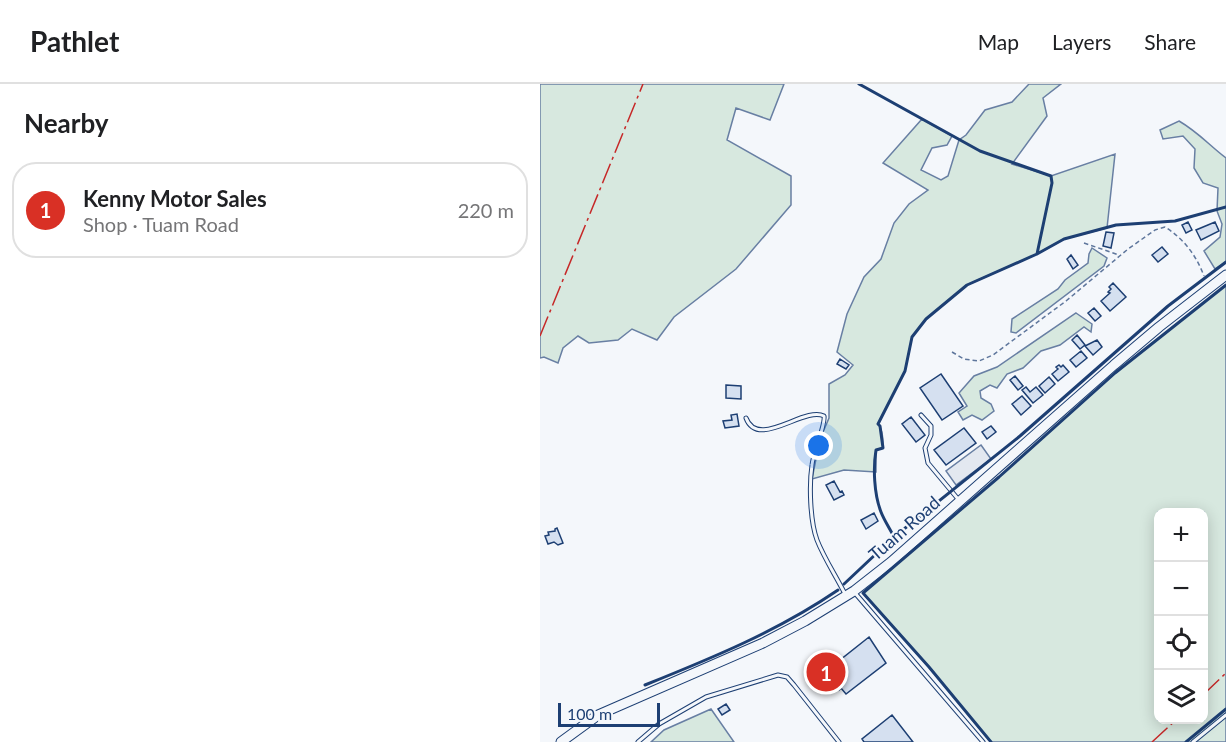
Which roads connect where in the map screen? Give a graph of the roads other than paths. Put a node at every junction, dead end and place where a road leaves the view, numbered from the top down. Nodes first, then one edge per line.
1 (1226, 275) edge
2 (921, 415) dead end
3 (746, 418) dead end
4 (960, 501) junction
5 (850, 593) junction
6 (1226, 715) edge
7 (563, 742) edge
8 (638, 742) edge
9 (839, 742) edge
10 (983, 742) edge
11 (1193, 742) edge

1 - 4 main road, Tuam Road
2 - 4 lane
3 - 5 lane
4 - 5 main road, Tuam Road
5 - 7 main road, Tuam Road
5 - 10 lane
6 - 11 lane
8 - 9 lane

